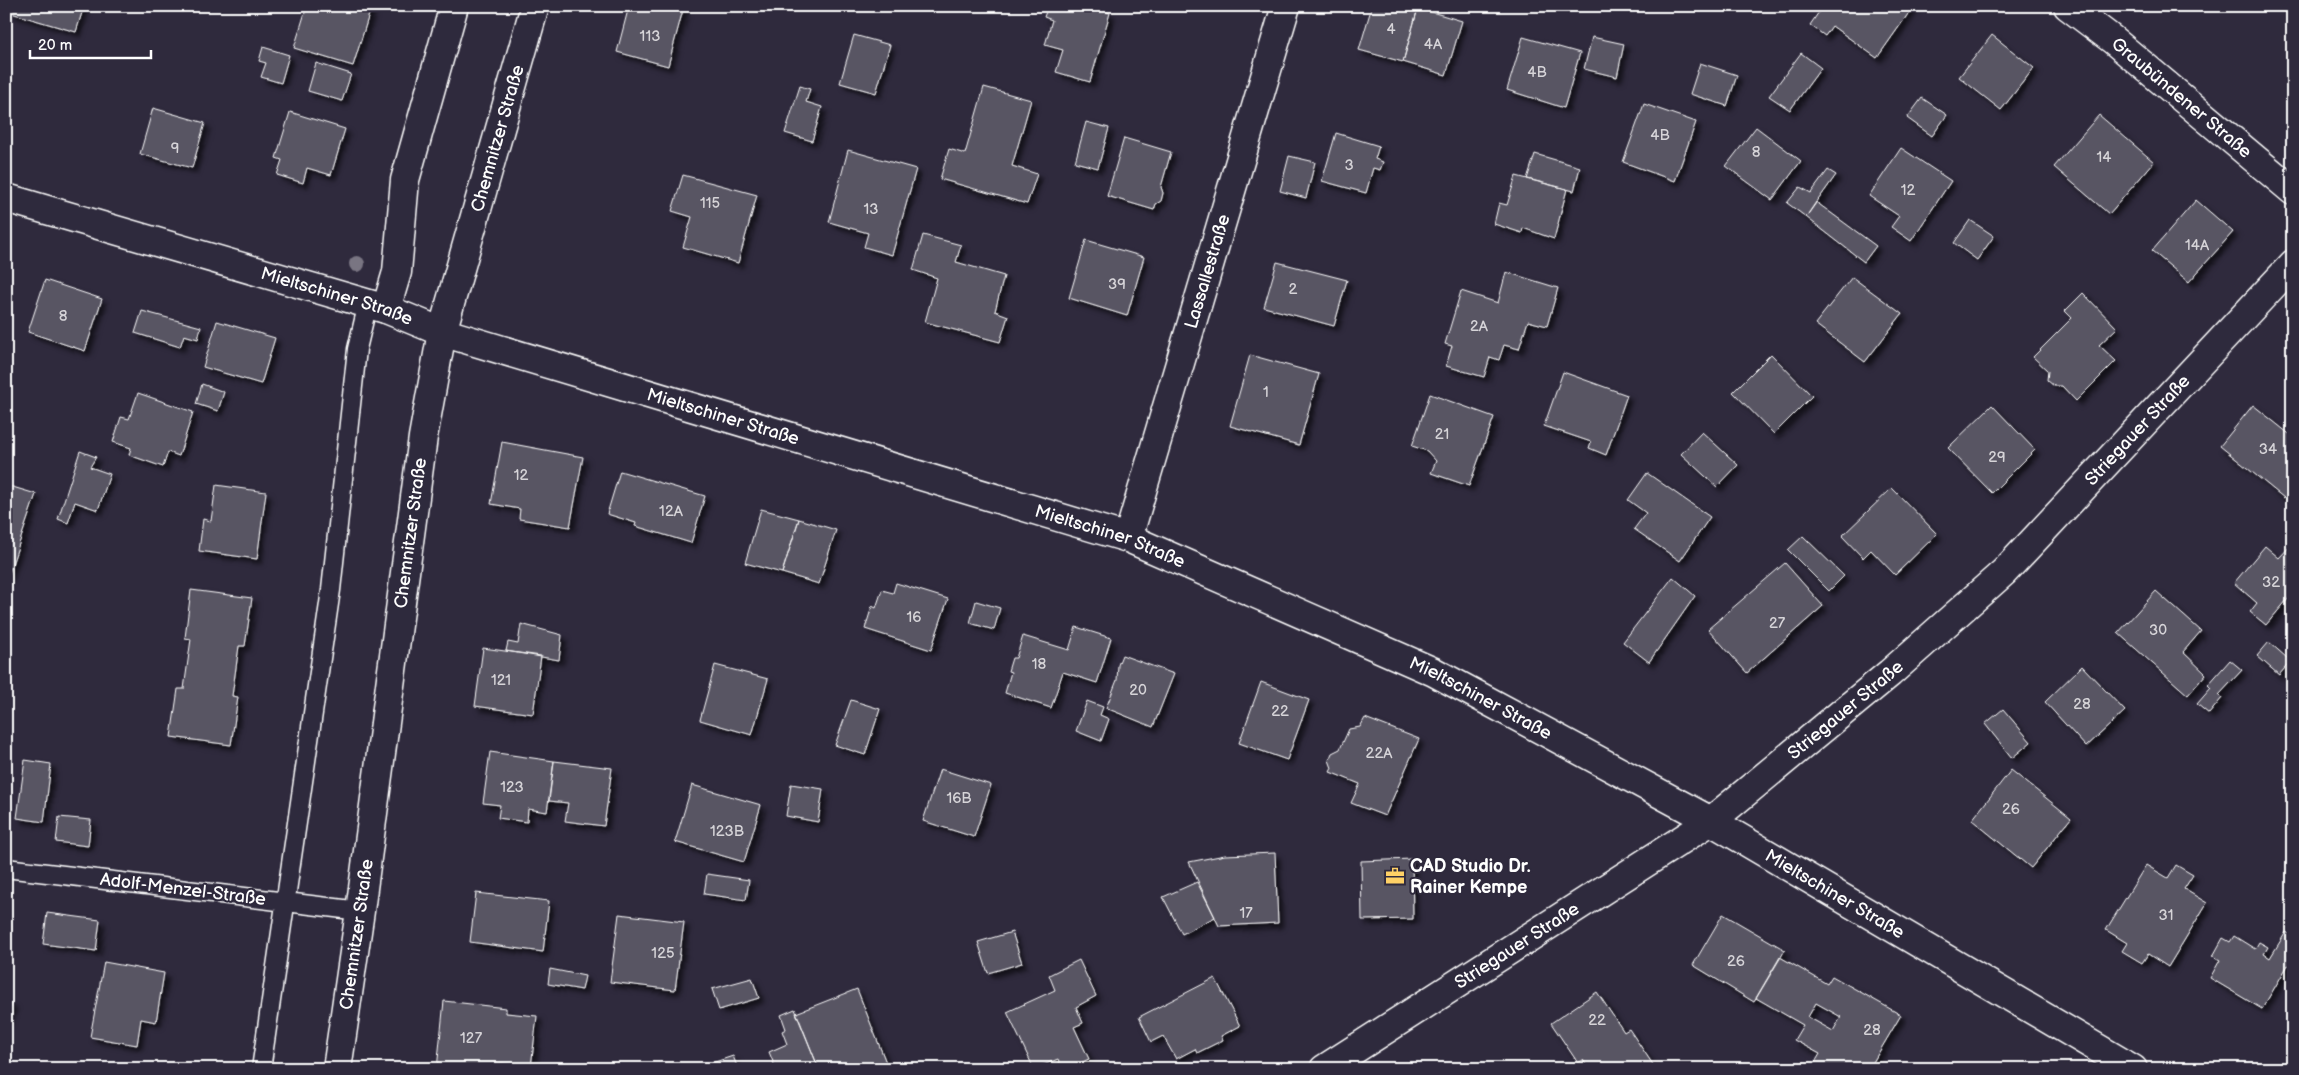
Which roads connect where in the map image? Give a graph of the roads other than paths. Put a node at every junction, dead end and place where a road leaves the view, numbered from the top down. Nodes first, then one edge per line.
1 (454, 6) edge
2 (535, 6) edge
3 (1286, 6) edge
4 (2068, 6) edge
5 (2293, 191) edge
6 (6, 198) edge
7 (2293, 264) edge
8 (377, 306) junction
9 (442, 332) junction
10 (1128, 538) junction
11 (1711, 821) junction
12 (6, 868) edge
13 (285, 902) junction
14 (360, 911) junction
15 (261, 1069) edge
16 (337, 1069) edge
17 (1324, 1069) edge
18 (2133, 1069) edge

1 - 8 street
2 - 9 street, Chemnitzer Straße
3 - 10 street, Lassallestraße
4 - 5 street, Graubündener Straße
6 - 8 street, Mieltschiner Straße
7 - 11 street, Striegauer Straße
8 - 9 street, Mieltschiner Straße
8 - 13 lane
9 - 10 street, Mieltschiner Straße
9 - 14 street, Chemnitzer Straße
10 - 11 street, Mieltschiner Straße
11 - 17 street, Striegauer Straße
11 - 18 street, Mieltschiner Straße
12 - 13 lane, Adolf-Menzel-Straße
13 - 14 lane, Adolf-Menzel-Straße
13 - 15 lane
14 - 16 street, Chemnitzer Straße

